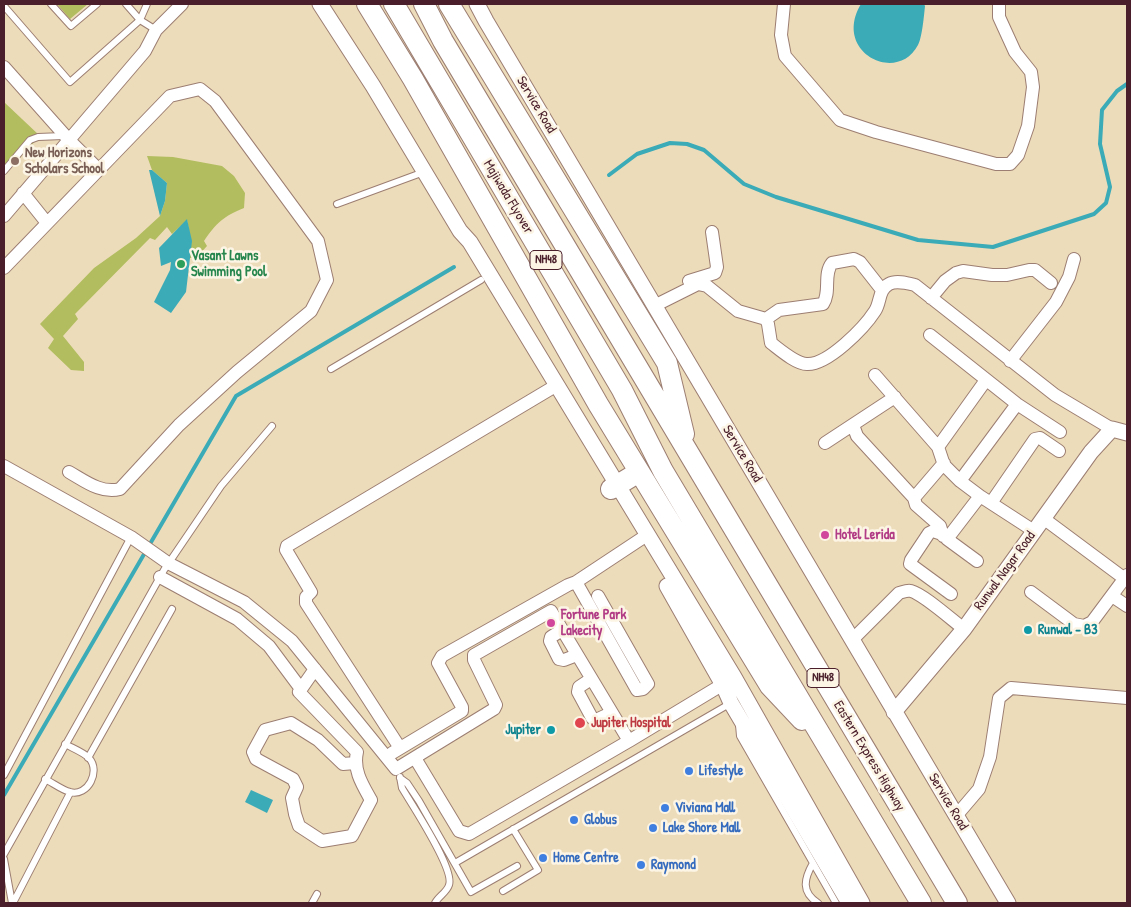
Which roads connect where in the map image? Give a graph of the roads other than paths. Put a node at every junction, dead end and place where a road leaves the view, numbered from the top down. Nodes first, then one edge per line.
1 (51, 4) edge
2 (97, 4) edge
3 (126, 4) edge
4 (147, 4) edge
5 (182, 4) edge
6 (320, 4) edge
7 (367, 4) edge
8 (394, 4) edge
9 (424, 4) edge
10 (449, 4) edge
11 (477, 4) edge
12 (784, 4) edge
13 (998, 4) edge
14 (4, 6) edge
15 (140, 20) junction
16 (156, 30) junction
17 (4, 67) edge
18 (67, 138) junction
19 (98, 169) junction
20 (4, 171) edge
21 (424, 172) junction
22 (23, 193) junction
23 (336, 204) dead end
24 (4, 216) edge
25 (47, 222) junction
26 (460, 231) junction
27 (712, 232) dead end
28 (1074, 259) dead end
29 (4, 268) edge
30 (481, 280) junction
31 (1051, 283) dead end
32 (882, 290) junction
33 (931, 298) junction
34 (652, 302) junction
35 (766, 319) junction
36 (930, 335) dead end
37 (1010, 361) junction
38 (331, 369) dead end
39 (875, 375) dead end
40 (986, 380) junction
41 (553, 387) junction
42 (895, 397) junction
43 (1017, 404) junction
44 (853, 425) junction
45 (272, 426) dead end
46 (1112, 429) junction
47 (1060, 432) dead end
48 (1127, 434) edge
49 (825, 443) dead end
50 (938, 447) junction
51 (1059, 451) dead end
52 (689, 453) junction
53 (944, 463) junction
54 (4, 466) edge
55 (69, 472) dead end
56 (643, 477) junction
57 (960, 481) junction
58 (617, 492) junction
59 (914, 498) junction
60 (986, 499) junction
61 (1043, 518) junction
62 (1034, 531) junction
63 (944, 536) junction
64 (131, 537) junction
65 (644, 537) junction
66 (977, 561) dead end
67 (168, 563) junction
68 (160, 577) junction
69 (1126, 577) edge
70 (576, 582) junction
71 (1031, 592) dead end
72 (951, 594) dead end
73 (598, 596) dead end
74 (1112, 596) junction
75 (1127, 606) edge
76 (172, 609) dead end
77 (964, 629) junction
78 (852, 640) junction
79 (315, 669) junction
80 (591, 679) junction
81 (729, 681) junction
82 (298, 693) junction
83 (1127, 698) edge
84 (731, 703) junction
85 (894, 712) junction
86 (611, 713) junction
87 (740, 718) junction
88 (629, 741) junction
89 (65, 744) junction
90 (827, 747) junction
91 (400, 748) junction
92 (386, 757) junction
93 (88, 758) junction
94 (415, 758) junction
95 (355, 763) junction
96 (398, 773) junction
97 (4, 775) edge
98 (45, 780) junction
99 (70, 793) junction
100 (956, 816) junction
101 (513, 829) junction
102 (449, 852) junction
103 (4, 854) edge
104 (442, 857) junction
105 (4, 859) edge
106 (455, 863) junction
107 (813, 863) junction
108 (517, 866) dead end
109 (503, 891) dead end
110 (316, 894) dead end
111 (13, 903) edge
112 (312, 903) edge
113 (435, 903) edge
114 (818, 903) edge
115 (848, 903) edge
116 (921, 903) edge
117 (958, 903) edge
118 (1008, 903) edge

1 - 2 lane
3 - 15 lane
4 - 15 lane
5 - 16 street
6 - 21 street
7 - 56 highway
8 - 90 highway, Majiwada Flyover / NH48
9 - 52 highway, Majiwada Flyover / NH48
10 - 52 highway
11 - 34 street, Service Road
12 - 13 street
14 - 15 lane
15 - 16 lane
16 - 18 street
17 - 18 street
18 - 19 street
18 - 20 lane
18 - 22 street
19 - 25 street
19 - 55 street
21 - 23 lane
21 - 26 street
22 - 24 street
22 - 25 street
25 - 29 street
26 - 30 street
26 - 41 street
27 - 34 street
28 - 37 street
30 - 38 lane
30 - 41 street
31 - 33 street
32 - 33 street
32 - 35 street
32 - 35 street
33 - 37 street
34 - 35 street
34 - 78 street, Service Road
36 - 40 street
37 - 46 street
39 - 42 street
40 - 43 street
40 - 50 street
41 - 58 street
41 - 91 street
42 - 44 street
42 - 50 street
43 - 47 street
43 - 57 street
44 - 49 street
44 - 59 street
45 - 67 lane
46 - 48 street
46 - 61 street, Runwal Nagar Road
50 - 53 street
51 - 60 street
52 - 117 highway, Eastern Express Highway / NH48
53 - 57 street
53 - 59 street
54 - 64 street
56 - 58 highway
56 - 90 highway
57 - 60 street
58 - 65 street
59 - 63 street
60 - 62 street
60 - 63 street
61 - 62 street, Runwal Nagar Road
61 - 69 street
62 - 77 street, Runwal Nagar Road
63 - 66 street
63 - 72 street
64 - 67 street
64 - 97 lane
65 - 70 street
65 - 81 street
67 - 68 lane
67 - 79 street
68 - 82 street
68 - 89 lane
69 - 74 street
70 - 73 street
70 - 91 street
71 - 74 street
74 - 75 street
76 - 93 lane
77 - 78 street
77 - 85 street, Runwal Nagar Road
78 - 85 street, Service Road
79 - 82 street
79 - 92 street
80 - 86 street
80 - 86 street
80 - 94 street
81 - 84 street
81 - 88 street
81 - 115 street
82 - 95 street
83 - 100 street
84 - 87 street
84 - 101 lane
85 - 100 street, Service Road
86 - 88 street
87 - 107 lane
87 - 115 street
88 - 94 street
89 - 93 lane
89 - 98 lane
90 - 116 highway, NH48
91 - 92 street
92 - 96 street
93 - 99 lane
94 - 96 street
95 - 95 street
96 - 102 lane
96 - 104 lane
98 - 99 lane
98 - 103 lane
99 - 111 lane
100 - 118 street, Service Road
101 - 106 lane
101 - 109 lane
102 - 104 lane
102 - 106 lane
104 - 113 lane
105 - 111 lane
106 - 108 lane
107 - 114 lane
107 - 115 lane
110 - 112 lane

